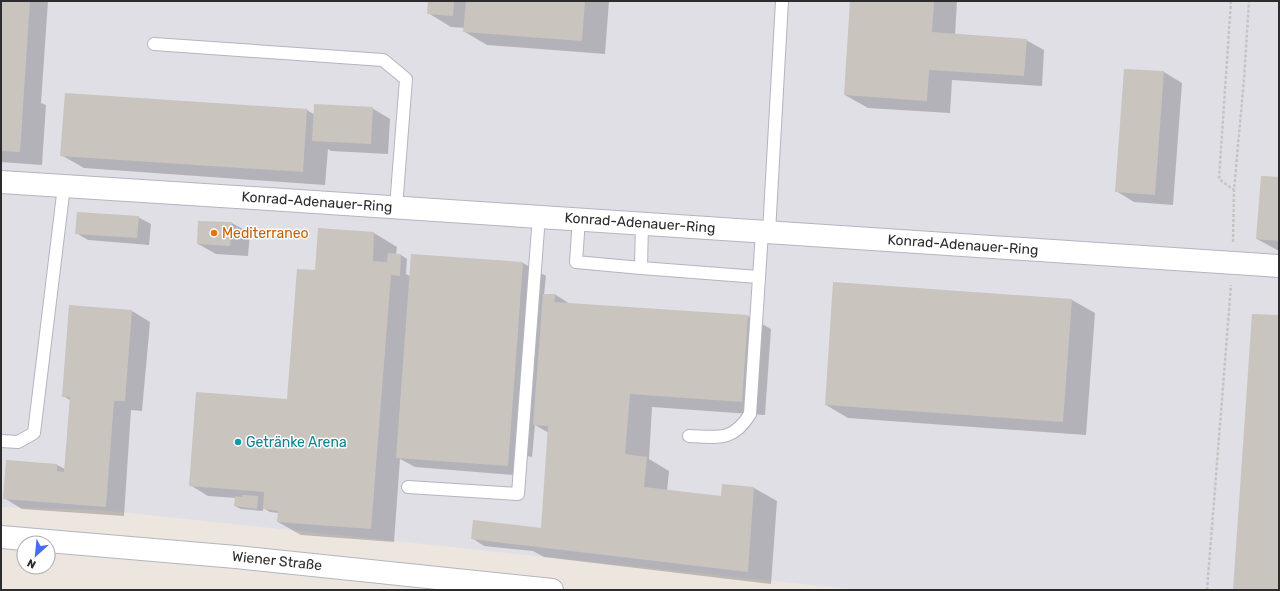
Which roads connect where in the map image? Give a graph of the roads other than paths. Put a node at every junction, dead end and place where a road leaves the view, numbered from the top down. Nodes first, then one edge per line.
1 (782, 1) edge
2 (154, 44) dead end
3 (1, 182) edge
4 (64, 186) junction
5 (396, 207) junction
6 (539, 216) junction
7 (579, 219) junction
8 (642, 223) junction
9 (766, 232) junction
10 (1279, 266) edge
11 (641, 268) junction
12 (758, 277) junction
13 (689, 436) dead end
14 (1, 441) edge
15 (408, 487) dead end
16 (1, 537) edge
17 (552, 590) edge

1 - 9 lane
2 - 5 lane
3 - 4 street, Konrad-Adenauer-Ring
4 - 5 street, Konrad-Adenauer-Ring
4 - 14 lane
5 - 6 street, Konrad-Adenauer-Ring
6 - 7 street, Konrad-Adenauer-Ring
6 - 15 lane
7 - 8 street, Konrad-Adenauer-Ring
7 - 11 lane
8 - 9 street, Konrad-Adenauer-Ring
8 - 11 lane
9 - 10 street, Konrad-Adenauer-Ring
9 - 12 lane
11 - 12 lane
12 - 13 lane
16 - 17 street, Wiener Straße

